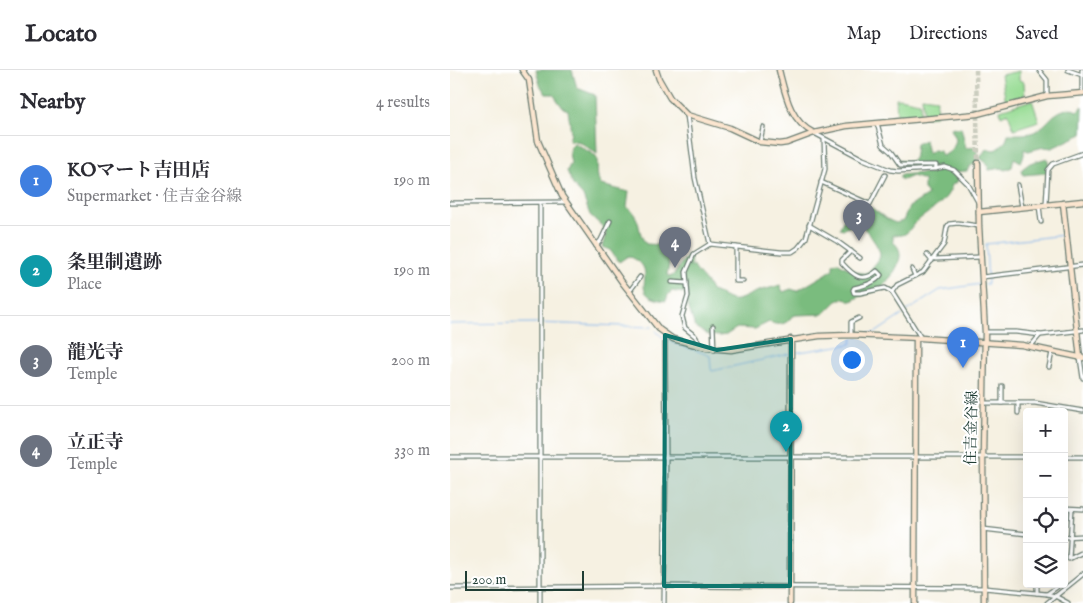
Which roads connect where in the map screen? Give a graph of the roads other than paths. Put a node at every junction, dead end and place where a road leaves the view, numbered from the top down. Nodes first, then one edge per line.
1 (522, 70) edge
2 (656, 70) edge
3 (779, 70) edge
4 (1040, 70) edge
5 (1068, 70) edge
6 (1082, 70) edge
7 (1082, 75) edge
8 (1082, 93) edge
9 (1047, 96) junction
10 (687, 115) junction
11 (877, 123) junction
12 (763, 127) dead end
13 (814, 133) junction
14 (824, 139) junction
15 (760, 142) junction
16 (1083, 153) edge
17 (978, 163) tunnel mouth
18 (936, 169) junction
19 (885, 175) dead end
20 (821, 182) junction
21 (1018, 185) dead end
22 (1083, 201) edge
23 (566, 202) junction
24 (450, 203) edge
25 (540, 203) junction
26 (1063, 203) junction
27 (1046, 204) junction
28 (979, 205) junction
29 (1039, 205) junction
30 (1022, 207) junction
31 (979, 212) junction
32 (610, 220) dead end
33 (1041, 222) dead end
34 (809, 225) junction
35 (979, 226) junction
36 (710, 244) junction
37 (596, 246) junction
38 (736, 247) junction
39 (851, 251) junction
40 (928, 255) dead end
41 (980, 257) junction
42 (860, 258) dead end
43 (933, 260) junction
44 (1083, 265) edge
45 (854, 266) dead end
46 (1070, 267) junction
47 (912, 269) dead end
48 (850, 272) junction
49 (915, 276) junction
50 (640, 277) dead end
51 (984, 280) junction
52 (743, 281) dead end
53 (672, 282) dead end
54 (687, 283) junction
55 (629, 292) junction
56 (892, 292) junction
57 (859, 318) dead end
58 (712, 326) dead end
59 (1077, 330) junction
60 (1083, 330) edge
61 (984, 332) junction
62 (1040, 334) junction
63 (853, 335) junction
64 (665, 337) junction
65 (918, 338) junction
66 (791, 340) junction
67 (984, 343) junction
68 (696, 346) junction
69 (1030, 347) junction
70 (714, 350) junction
71 (1052, 352) junction
72 (1082, 358) edge
73 (1049, 367) dead end
74 (1083, 378) edge
75 (1002, 386) dead end
76 (984, 403) junction
77 (1002, 403) junction
78 (1018, 403) junction
79 (1083, 411) edge
80 (1018, 413) dead end
81 (790, 456) junction
82 (915, 456) junction
83 (982, 456) junction
84 (450, 457) edge
85 (1023, 457) edge
86 (1068, 457) edge
87 (1083, 457) edge
88 (541, 458) junction
89 (666, 458) junction
90 (1068, 508) edge
91 (1072, 509) junction
92 (1083, 509) edge
93 (983, 529) junction
94 (1023, 534) edge
95 (1083, 536) edge
96 (1070, 538) junction
97 (1083, 552) edge
98 (1083, 574) edge
99 (664, 586) junction
100 (790, 586) junction
101 (450, 588) edge
102 (540, 588) junction
103 (915, 588) junction
104 (984, 588) junction
105 (1037, 588) edge
106 (1056, 588) edge
107 (1037, 593) junction
108 (1047, 594) junction
109 (1055, 596) junction
110 (540, 603) edge
111 (664, 603) edge
112 (790, 603) edge
113 (915, 603) edge
114 (984, 603) edge
115 (1047, 603) edge
116 (1068, 603) edge

1 - 23 street
2 - 10 street
3 - 13 street
4 - 9 street
5 - 7 street
6 - 7 street
7 - 8 street
8 - 9 street
9 - 11 street
10 - 15 street
10 - 36 street
11 - 13 street
11 - 18 street
12 - 15 street
13 - 14 street
13 - 15 street
14 - 18 street
14 - 20 street
16 - 27 street
17 - 28 street, 住吉金谷線
18 - 28 street
19 - 20 street
20 - 34 street
21 - 30 street
22 - 26 street
23 - 25 street
23 - 37 street
24 - 25 street
25 - 88 street
26 - 27 street
26 - 46 street
27 - 29 street
28 - 31 street, 住吉金谷線
29 - 30 street
29 - 33 street
30 - 31 street
31 - 35 street, 住吉金谷線
32 - 37 street
34 - 38 street
34 - 39 street
35 - 41 street, 住吉金谷線
35 - 43 street
36 - 38 street
36 - 54 street
37 - 55 street
38 - 52 street
39 - 42 street
39 - 48 street
40 - 43 street
41 - 43 street
41 - 51 street, 住吉金谷線
43 - 49 street
44 - 46 street
45 - 48 street
46 - 51 street
46 - 59 street
47 - 49 street
48 - 56 street
49 - 56 street
50 - 55 street
51 - 61 street, 住吉金谷線
53 - 54 street
54 - 68 street
55 - 64 street
56 - 65 street
57 - 63 street
58 - 70 street
59 - 60 street
59 - 62 street
59 - 72 street
61 - 62 street
61 - 67 street, 住吉金谷線
62 - 69 street
63 - 65 street
63 - 66 street
64 - 68 street
64 - 89 street
65 - 67 street
65 - 82 street
66 - 70 street
66 - 81 street
67 - 69 street
67 - 76 street, 住吉金谷線
68 - 70 street
69 - 71 street
71 - 72 street
71 - 73 street
72 - 74 street
75 - 77 street
76 - 77 street
76 - 83 street, 住吉金谷線
77 - 78 street
78 - 79 street
78 - 80 street
81 - 82 street
81 - 89 street
81 - 100 street
82 - 83 street
82 - 103 street
83 - 85 street
83 - 93 street, 住吉金谷線
84 - 88 street
86 - 87 street
88 - 89 street
88 - 102 street
89 - 99 street
90 - 91 street
91 - 92 street
91 - 96 street
93 - 94 street
93 - 104 street, 住吉金谷線
95 - 96 street
96 - 97 street
98 - 109 street
99 - 100 street
99 - 102 street
99 - 111 street
100 - 103 street
100 - 112 street
101 - 102 street
102 - 110 street
103 - 104 street
103 - 113 street
104 - 107 street
104 - 114 street, 住吉金谷線
105 - 107 street
106 - 108 street
107 - 108 street
108 - 109 street
109 - 115 street
109 - 116 street

